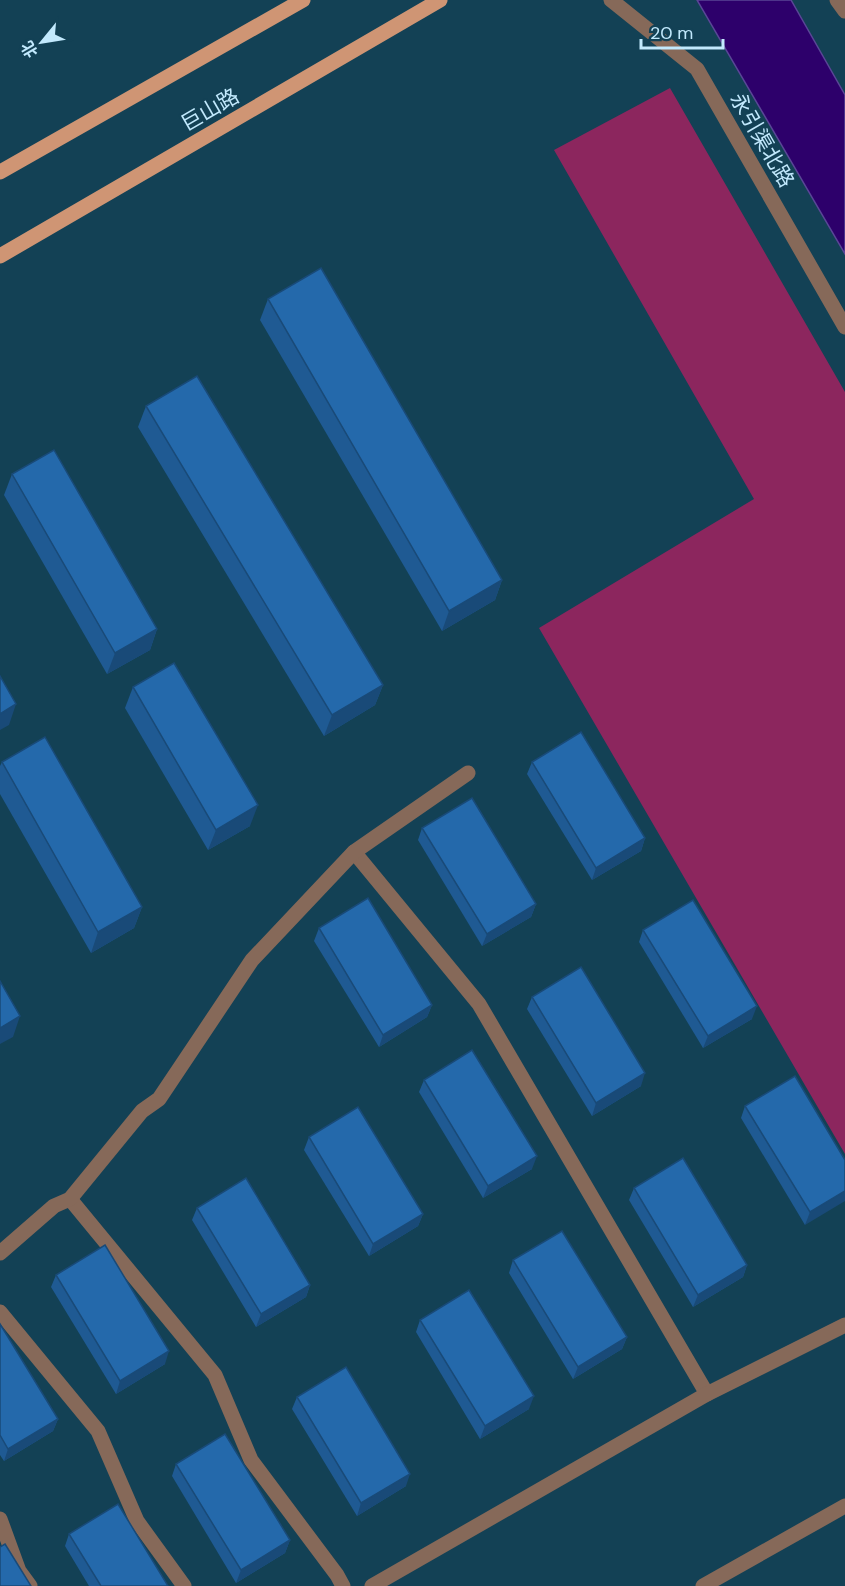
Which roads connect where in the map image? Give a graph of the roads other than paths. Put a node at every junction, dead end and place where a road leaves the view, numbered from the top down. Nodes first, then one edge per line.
1 (303, 0) edge
2 (440, 0) edge
3 (611, 0) edge
4 (837, 0) edge
5 (845, 11) edge
6 (0, 172) edge
7 (0, 255) edge
8 (845, 327) edge
9 (468, 773) dead end
10 (354, 852) junction
11 (70, 1199) junction
12 (0, 1253) edge
13 (0, 1312) edge
14 (845, 1325) edge
15 (707, 1394) junction
16 (845, 1506) edge
17 (0, 1519) edge
18 (30, 1586) edge
19 (184, 1586) edge
20 (343, 1586) edge
21 (372, 1586) edge
22 (704, 1586) edge

1 - 6 main road
2 - 7 main road, 巨山路
3 - 8 street, 永引渠北路
4 - 5 street
9 - 10 street
10 - 11 street
10 - 15 street
11 - 12 street
11 - 20 street
13 - 19 street
14 - 15 street
15 - 21 street
16 - 22 street
17 - 18 street

